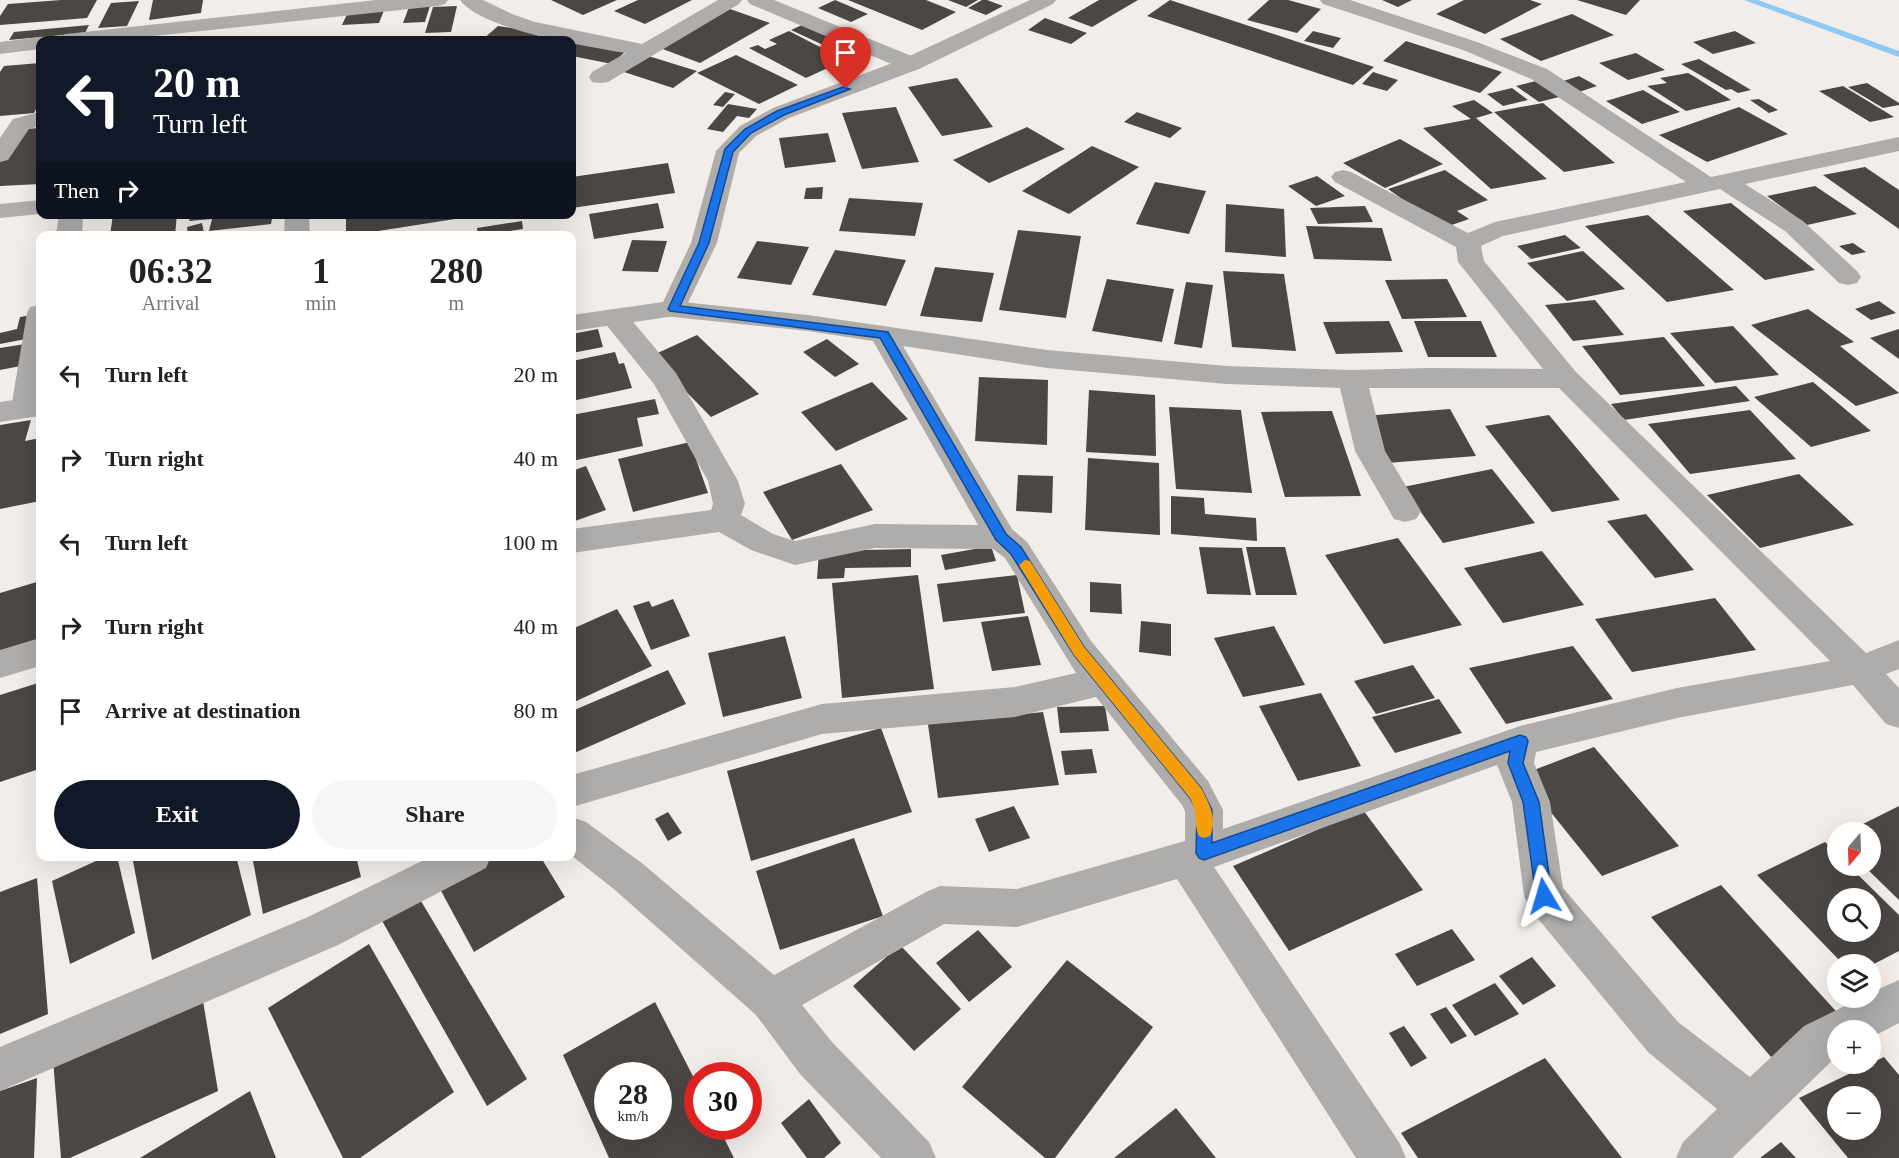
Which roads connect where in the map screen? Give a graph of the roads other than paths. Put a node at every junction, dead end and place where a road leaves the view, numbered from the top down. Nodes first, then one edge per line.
1 (435, 0) edge
2 (470, 0) edge
3 (732, 0) edge
4 (757, 0) edge
5 (1046, 0) edge
6 (1330, 0) edge
7 (304, 15) edge
8 (247, 20) junction
9 (102, 36) edge
10 (227, 36) edge
11 (570, 36) edge
12 (576, 37) edge
13 (36, 44) edge
14 (0, 48) edge
15 (643, 50) junction
16 (911, 64) junction
17 (600, 77) dead end
18 (36, 120) edge
19 (1899, 144) edge
20 (0, 155) edge
21 (1343, 177) dead end
22 (1715, 183) junction
23 (36, 207) edge
24 (0, 211) edge
25 (1468, 243) junction
26 (1848, 277) dead end
27 (674, 309) junction
28 (614, 317) junction
29 (576, 322) edge
30 (36, 334) edge
31 (884, 335) junction
32 (1352, 379) junction
33 (1566, 379) junction
34 (22, 409) edge
35 (1405, 511) dead end
36 (723, 520) junction
37 (1001, 537) junction
38 (576, 540) edge
39 (36, 653) edge
40 (1899, 654) edge
41 (0, 664) edge
42 (1861, 670) junction
43 (1102, 681) junction
44 (1899, 713) edge
45 (1520, 741) junction
46 (576, 790) edge
47 (576, 837) edge
48 (1195, 855) junction
49 (462, 861) edge
50 (771, 1000) junction
51 (1899, 1001) edge
52 (1861, 1020) edge
53 (1827, 1037) edge
54 (0, 1069) edge
55 (1751, 1107) junction
56 (912, 1158) edge
57 (1383, 1158) edge
58 (1699, 1158) edge

1 - 7 street
2 - 11 street
3 - 15 street
4 - 16 street
5 - 16 street
6 - 22 street
7 - 8 street
8 - 9 street
8 - 10 street
12 - 15 street
13 - 14 street
15 - 17 street
16 - 27 street
18 - 20 street
19 - 22 street
21 - 25 street
22 - 25 street
22 - 26 street
23 - 24 street
25 - 33 street
27 - 28 street
27 - 31 street
28 - 29 street
28 - 36 street
30 - 34 street
31 - 32 street
31 - 37 street
32 - 33 street
32 - 35 street
33 - 42 street
36 - 37 street
36 - 38 street
37 - 43 street
39 - 41 street
40 - 42 street
42 - 44 street
42 - 45 street
43 - 46 street
43 - 48 street
45 - 48 street
45 - 55 street
47 - 50 street
48 - 50 street
48 - 57 street
49 - 54 street
50 - 56 street
51 - 52 street
53 - 55 street
55 - 58 street

